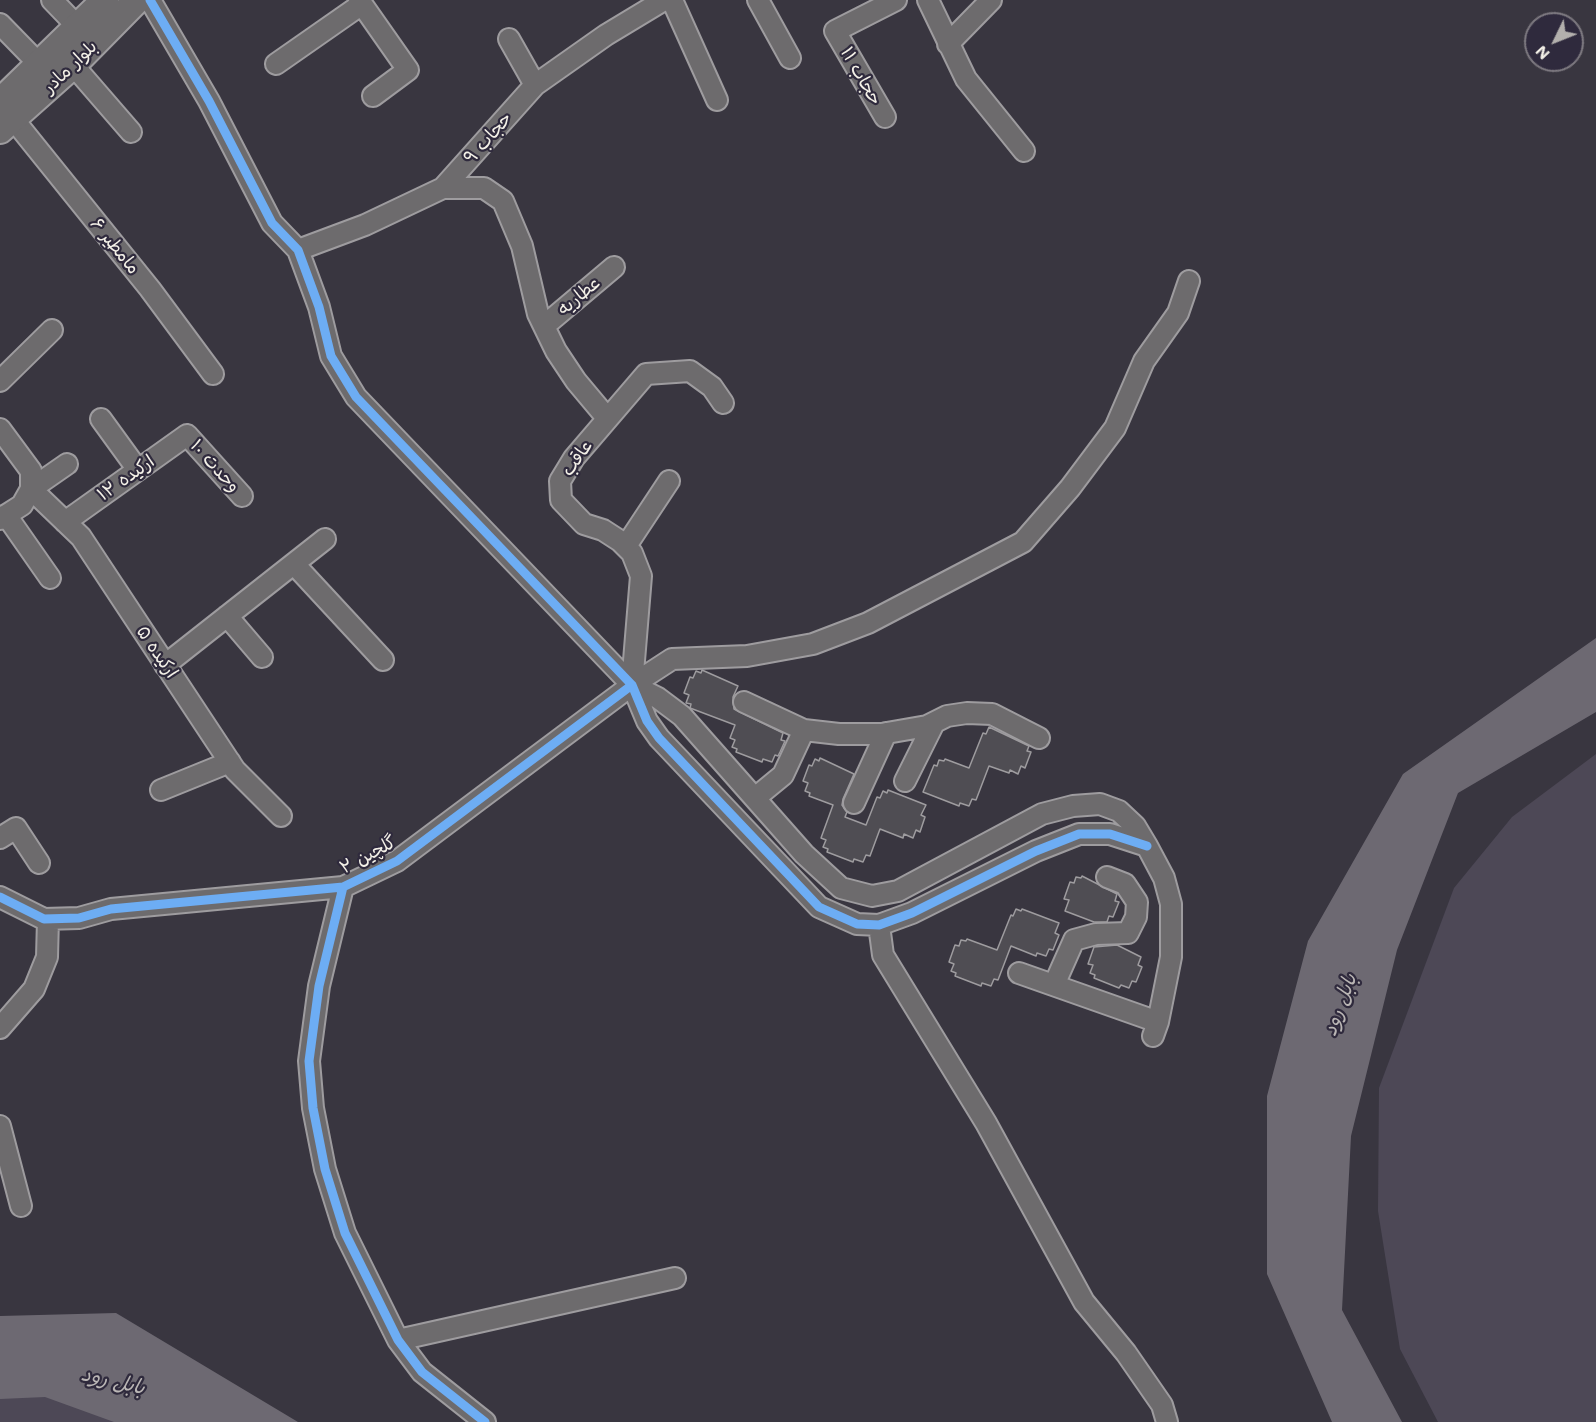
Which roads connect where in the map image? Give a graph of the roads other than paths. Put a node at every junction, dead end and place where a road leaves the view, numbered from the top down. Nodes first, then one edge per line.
1 (52, 0) edge
2 (105, 0) edge
3 (137, 0) edge
4 (150, 0) edge
5 (664, 0) edge
6 (672, 0) edge
7 (758, 0) edge
8 (896, 0) edge
9 (928, 0) edge
10 (992, 0) edge
11 (361, 2) edge
12 (0, 24) edge
13 (77, 26) junction
14 (509, 39) dead end
15 (948, 44) junction
16 (790, 58) dead end
17 (40, 64) junction
18 (276, 64) dead end
19 (73, 65) junction
20 (535, 85) junction
21 (373, 96) dead end
22 (717, 100) dead end
23 (885, 117) dead end
24 (5, 118) edge
25 (130, 132) dead end
26 (1024, 151) dead end
27 (443, 188) junction
28 (298, 250) junction
29 (614, 267) dead end
30 (1189, 281) dead end
31 (544, 326) junction
32 (52, 330) dead end
33 (213, 374) dead end
34 (0, 381) edge
35 (723, 403) dead end
36 (608, 418) junction
37 (101, 419) dead end
38 (0, 429) edge
39 (187, 435) joint
40 (67, 464) dead end
41 (138, 471) junction
42 (669, 481) dead end
43 (31, 489) junction
44 (242, 496) dead end
45 (3, 517) edge
46 (65, 522) junction
47 (325, 539) dead end
48 (626, 546) junction
49 (294, 564) junction
50 (50, 578) dead end
51 (227, 616) junction
52 (262, 657) dead end
53 (383, 660) dead end
54 (165, 665) junction
55 (632, 685) junction
56 (744, 702) dead end
57 (934, 723) junction
58 (804, 730) junction
59 (886, 733) junction
60 (1039, 738) dead end
61 (230, 762) junction
62 (905, 781) dead end
63 (161, 790) dead end
64 (755, 798) junction
65 (854, 803) dead end
66 (281, 816) dead end
67 (0, 838) edge
68 (1147, 846) junction
69 (804, 854) junction
70 (39, 863) dead end
71 (783, 869) junction
72 (1107, 877) dead end
73 (344, 887) junction
74 (0, 897) edge
75 (48, 919) junction
76 (879, 925) junction
77 (1019, 973) dead end
78 (1054, 985) junction
79 (0, 1028) edge
80 (0, 1126) edge
81 (21, 1206) dead end
82 (675, 1278) dead end
83 (398, 1340) junction
84 (485, 1422) edge
85 (1167, 1422) edge

1 - 13 street
2 - 13 main road, بلوار مادر
3 - 19 main road, بلوار مادر
4 - 28 street
5 - 20 street, حجاب ۹
6 - 22 street
7 - 16 street
8 - 23 street, حجاب ۱۱
9 - 15 street
10 - 15 street
11 - 18 street
11 - 21 street
12 - 17 street
13 - 17 main road, بلوار مادر
14 - 20 street
15 - 26 street
17 - 24 main road, بلوار مادر
19 - 24 main road, بلوار مادر
19 - 25 street
20 - 27 street, حجاب ۹
24 - 33 street, مامطیر ۶
27 - 28 street, حجاب ۹
27 - 31 street
28 - 55 street
29 - 31 street, عطاریه
30 - 55 street, گلچین ۲
31 - 36 street
32 - 34 street
35 - 36 street, عاقب
36 - 48 street, عاقب
37 - 41 street
38 - 43 street
39 - 41 street, ارکیده ۱۲
39 - 44 street, وحدت ۱۰
40 - 43 street
41 - 46 street, ارکیده ۱۲
42 - 48 street
43 - 45 street
43 - 46 street, ارکیده ۵
45 - 50 street
46 - 54 street, ارکیده ۵
47 - 49 street
48 - 55 street, عاقب
49 - 51 street
49 - 53 street
51 - 52 street
51 - 54 street
54 - 61 street, ارکیده ۵
55 - 64 street
55 - 71 street
55 - 73 street, گلچین ۲
56 - 58 street
57 - 59 street
57 - 60 street
57 - 62 street
58 - 59 street
58 - 64 street
59 - 65 street
61 - 63 street
61 - 66 street, ارکیده ۵
64 - 69 street
67 - 70 street
68 - 69 street
68 - 76 street
68 - 78 street
69 - 71 street
71 - 76 street
72 - 78 street
73 - 75 street, گلچین ۲
73 - 83 street
74 - 75 street, گلچین ۲
75 - 79 street
76 - 85 street
77 - 78 street
80 - 81 street
82 - 83 street
83 - 84 street

